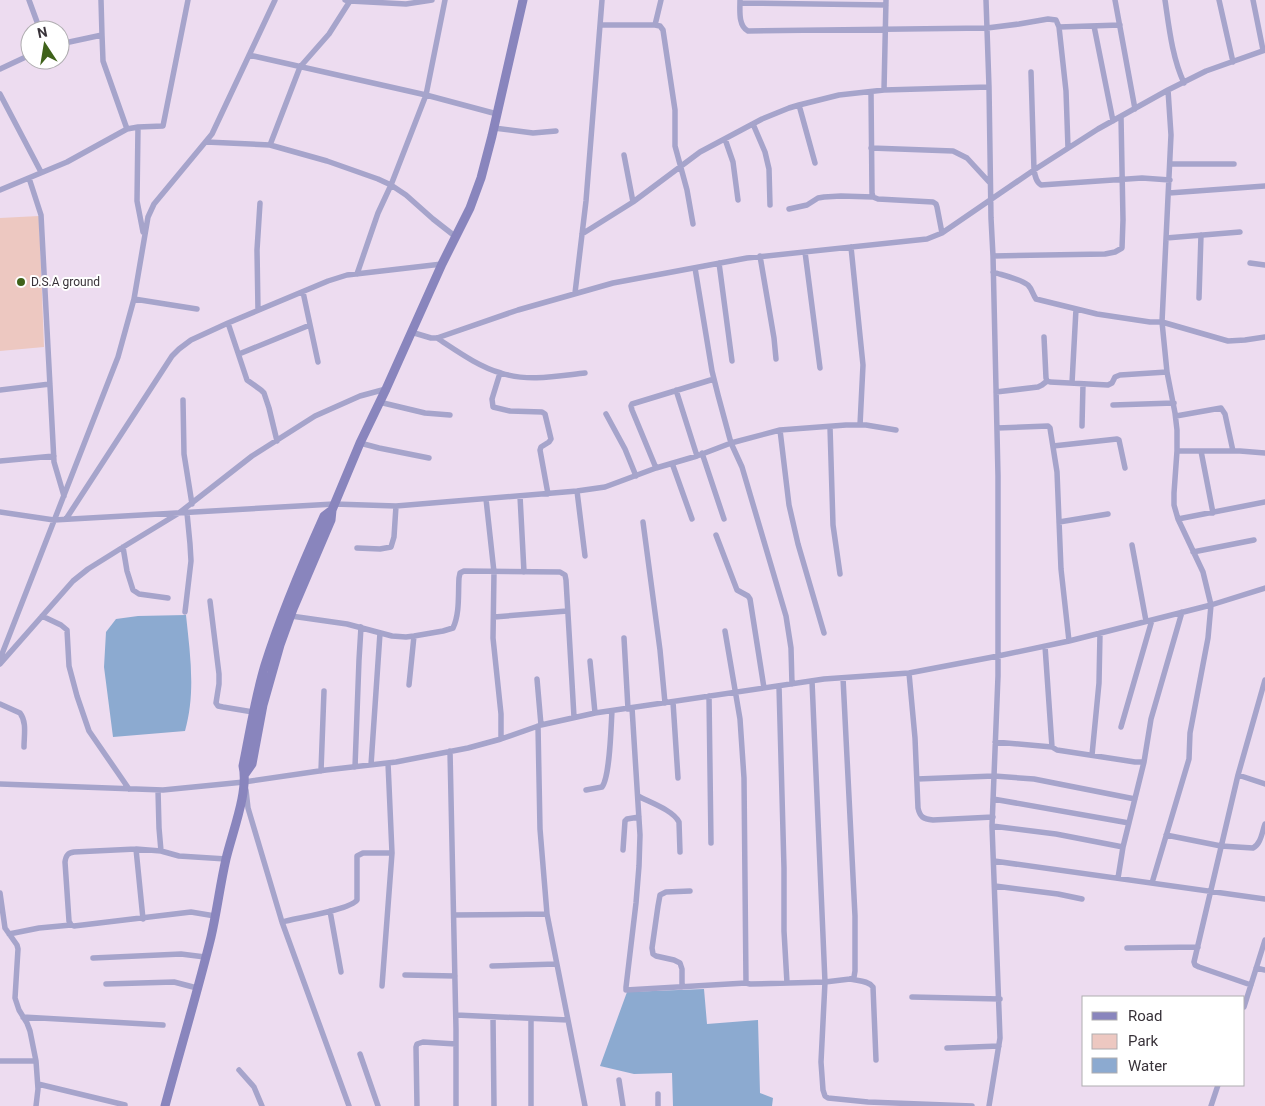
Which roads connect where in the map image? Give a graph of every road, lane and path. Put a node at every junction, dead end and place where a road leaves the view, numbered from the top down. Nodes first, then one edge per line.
1 (29, 0) edge
2 (101, 0) edge
3 (188, 0) edge
4 (274, 0) edge
5 (432, 0) edge
6 (445, 0) edge
7 (523, 0) edge
8 (602, 0) edge
9 (661, 0) edge
10 (986, 0) edge
11 (1115, 0) edge
12 (1165, 0) edge
13 (1219, 0) edge
14 (1254, 0) edge
15 (347, 1) edge
16 (740, 2) edge
17 (886, 2) edge
18 (36, 20) edge
19 (601, 25) junction
20 (655, 25) junction
21 (1120, 25) junction
22 (1094, 26) junction
23 (1059, 27) junction
24 (987, 28) junction
25 (885, 29) junction
26 (102, 35) junction
27 (70, 42) edge
28 (1264, 50) edge
29 (248, 55) junction
30 (20, 60) edge
31 (1233, 62) junction
32 (300, 67) junction
33 (0, 69) edge
34 (1031, 72) dead end
35 (1184, 83) junction
36 (990, 87) junction
37 (884, 90) junction
38 (1168, 90) junction
39 (871, 92) junction
40 (0, 94) edge
41 (426, 95) junction
42 (799, 105) junction
43 (1135, 108) junction
44 (497, 114) junction
45 (1120, 116) junction
46 (1112, 121) junction
47 (753, 124) junction
48 (138, 126) junction
49 (494, 128) junction
50 (127, 129) junction
51 (556, 131) dead end
52 (725, 139) junction
53 (206, 142) junction
54 (270, 145) junction
55 (872, 148) junction
56 (1068, 148) junction
57 (624, 155) dead end
58 (815, 163) dead end
59 (1170, 164) junction
60 (1234, 164) dead end
61 (681, 166) junction
62 (1034, 170) junction
63 (42, 172) junction
64 (29, 178) junction
65 (1122, 179) junction
66 (1170, 180) junction
67 (990, 183) junction
68 (391, 185) junction
69 (1265, 186) edge
70 (0, 190) edge
71 (1169, 193) junction
72 (873, 197) junction
73 (738, 200) dead end
74 (990, 201) junction
75 (633, 202) junction
76 (260, 203) dead end
77 (770, 205) dead end
78 (789, 209) dead end
79 (693, 224) dead end
80 (1240, 232) dead end
81 (942, 233) junction
82 (582, 234) junction
83 (1200, 235) junction
84 (144, 236) junction
85 (456, 237) junction
86 (1166, 238) junction
87 (851, 247) junction
88 (805, 252) junction
89 (760, 256) junction
90 (993, 256) junction
91 (719, 263) junction
92 (1250, 263) dead end
93 (442, 264) junction
94 (1265, 265) edge
95 (695, 268) junction
96 (993, 272) junction
97 (357, 274) junction
98 (303, 292) junction
99 (575, 293) junction
100 (1199, 298) dead end
101 (134, 299) junction
102 (197, 309) dead end
103 (1076, 309) junction
104 (258, 310) junction
105 (1162, 322) junction
106 (228, 323) junction
107 (310, 325) junction
108 (411, 332) junction
109 (1044, 337) dead end
110 (1265, 337) edge
111 (437, 338) junction
112 (239, 354) junction
113 (776, 360) dead end
114 (732, 361) dead end
115 (318, 362) dead end
116 (820, 368) dead end
117 (1167, 372) junction
118 (500, 373) junction
119 (585, 373) dead end
120 (714, 379) junction
121 (1048, 381) junction
122 (1072, 383) junction
123 (50, 384) junction
124 (1083, 384) junction
125 (386, 389) junction
126 (0, 390) edge
127 (676, 390) junction
128 (996, 392) junction
129 (183, 400) dead end
130 (379, 402) junction
131 (1174, 404) junction
132 (1113, 405) dead end
133 (606, 414) dead end
134 (450, 415) dead end
135 (1176, 416) junction
136 (860, 425) junction
137 (1082, 426) dead end
138 (830, 427) junction
139 (997, 428) junction
140 (780, 430) junction
141 (896, 430) dead end
142 (277, 441) junction
143 (360, 443) junction
144 (731, 443) junction
145 (1053, 446) junction
146 (1177, 451) junction
147 (1201, 451) junction
148 (1233, 451) junction
149 (1265, 452) edge
150 (699, 454) junction
151 (54, 456) junction
152 (429, 458) dead end
153 (0, 461) edge
154 (672, 463) junction
155 (656, 468) junction
156 (1125, 468) dead end
157 (636, 476) junction
158 (576, 491) junction
159 (548, 494) junction
160 (64, 496) junction
161 (520, 496) junction
162 (486, 499) junction
163 (1265, 502) edge
164 (192, 504) junction
165 (396, 506) junction
166 (333, 507) junction
167 (0, 512) edge
168 (179, 513) junction
169 (187, 513) junction
170 (1213, 513) junction
171 (1108, 514) dead end
172 (66, 519) junction
173 (692, 519) dead end
174 (724, 519) dead end
175 (1178, 519) junction
176 (54, 520) junction
177 (644, 522) dead end
178 (1059, 522) junction
179 (716, 535) dead end
180 (1254, 540) dead end
181 (1132, 545) dead end
182 (123, 547) junction
183 (357, 548) dead end
184 (1193, 552) junction
185 (585, 556) dead end
186 (494, 572) junction
187 (524, 572) junction
188 (840, 574) dead end
189 (1265, 588) edge
190 (168, 598) dead end
191 (210, 601) dead end
192 (1211, 605) junction
193 (567, 611) junction
194 (185, 612) dead end
195 (1182, 612) junction
196 (42, 616) junction
197 (291, 616) junction
198 (494, 617) junction
199 (1149, 620) junction
200 (361, 627) junction
201 (725, 631) dead end
202 (380, 632) junction
203 (1100, 633) junction
204 (824, 634) dead end
205 (414, 636) junction
206 (624, 638) dead end
207 (1069, 641) junction
208 (1046, 646) junction
209 (998, 656) junction
210 (0, 659) edge
211 (590, 661) dead end
212 (0, 664) edge
213 (909, 672) junction
214 (843, 678) junction
215 (537, 679) dead end
216 (1265, 680) edge
217 (812, 681) junction
218 (792, 684) junction
219 (409, 685) dead end
220 (779, 686) junction
221 (764, 688) junction
222 (324, 691) dead end
223 (735, 692) junction
224 (709, 696) junction
225 (673, 702) junction
226 (665, 703) junction
227 (0, 704) edge
228 (630, 708) junction
229 (612, 711) junction
230 (253, 712) junction
231 (595, 713) junction
232 (574, 717) junction
233 (539, 726) junction
234 (1121, 727) dead end
235 (501, 739) junction
236 (996, 742) junction
237 (24, 747) dead end
238 (1052, 747) junction
239 (450, 751) junction
240 (1092, 755) junction
241 (1144, 762) junction
242 (388, 763) junction
243 (371, 765) junction
244 (354, 767) junction
245 (321, 771) junction
246 (1238, 775) junction
247 (994, 776) junction
248 (245, 778) junction
249 (678, 778) dead end
250 (917, 779) junction
251 (0, 784) edge
252 (1265, 784) edge
253 (129, 789) junction
254 (158, 790) junction
255 (586, 790) dead end
256 (638, 796) junction
257 (1135, 798) junction
258 (993, 799) junction
259 (639, 817) junction
260 (992, 817) junction
261 (1129, 822) junction
262 (1265, 824) edge
263 (992, 826) junction
264 (1166, 835) junction
265 (711, 843) dead end
266 (1221, 846) junction
267 (1122, 847) junction
268 (136, 849) junction
269 (161, 850) junction
270 (623, 850) dead end
271 (680, 852) dead end
272 (392, 853) junction
273 (226, 859) junction
274 (994, 861) junction
275 (1118, 878) junction
276 (1152, 883) junction
277 (995, 886) junction
278 (690, 891) dead end
279 (1212, 892) junction
280 (0, 894) edge
281 (1265, 898) edge
282 (1082, 899) dead end
283 (330, 911) junction
284 (547, 914) junction
285 (454, 915) junction
286 (215, 916) junction
287 (143, 919) junction
288 (282, 922) junction
289 (71, 926) junction
290 (3, 927) edge
291 (9, 934) junction
292 (1265, 940) edge
293 (1198, 947) junction
294 (1126, 948) dead end
295 (205, 957) junction
296 (93, 958) dead end
297 (556, 964) junction
298 (492, 966) dead end
299 (1256, 968) junction
300 (1265, 970) edge
301 (341, 972) dead end
302 (405, 975) dead end
303 (455, 976) junction
304 (850, 980) junction
305 (825, 982) junction
306 (746, 983) junction
307 (787, 983) junction
308 (106, 984) dead end
309 (1251, 985) junction
310 (382, 986) dead end
311 (682, 987) junction
312 (197, 988) junction
313 (912, 997) dead end
314 (1000, 999) junction
315 (1245, 1004) edge
316 (456, 1015) junction
317 (24, 1017) junction
318 (493, 1017) junction
319 (531, 1019) junction
320 (568, 1020) junction
321 (163, 1025) dead end
322 (456, 1044) junction
323 (999, 1046) junction
324 (947, 1048) dead end
325 (360, 1054) dead end
326 (876, 1060) dead end
327 (0, 1061) edge
328 (36, 1062) junction
329 (239, 1070) dead end
330 (619, 1080) dead end
331 (38, 1084) junction
332 (1218, 1086) edge
333 (658, 1094) dead end
334 (868, 1104) edge
335 (899, 1104) edge
336 (125, 1105) edge
337 (36, 1106) edge
338 (165, 1106) edge
339 (262, 1106) edge
340 (350, 1106) edge
341 (378, 1106) edge
342 (417, 1106) edge
343 (456, 1106) edge
344 (494, 1106) edge
345 (532, 1106) edge
346 (585, 1106) edge
347 (623, 1106) edge
348 (658, 1106) edge
349 (972, 1106) edge
350 (989, 1106) edge
351 (1211, 1106) edge

1 - 18 street
2 - 26 street
3 - 48 street
4 - 29 street
5 - 15 street
6 - 41 street
7 - 44 street
8 - 19 street
9 - 20 street
10 - 24 street
11 - 21 street
12 - 35 street
13 - 31 street
14 - 28 street
15 - 32 street
16 - 17 street
16 - 25 street
17 - 25 street
19 - 20 street
19 - 82 street
20 - 61 street
21 - 22 street
21 - 43 street
22 - 23 street
22 - 46 street
23 - 24 street
23 - 56 street
24 - 25 street
24 - 36 street
25 - 37 street
26 - 27 street
26 - 50 street
28 - 31 street
29 - 32 street
29 - 53 street
30 - 33 street
31 - 35 street
32 - 41 street
32 - 54 street
34 - 62 street
35 - 38 street
36 - 37 street
36 - 67 street
37 - 39 street
38 - 43 street
38 - 59 street
39 - 42 street
39 - 55 street
40 - 63 street
41 - 44 street
41 - 68 street
42 - 47 street
42 - 58 street
43 - 45 street
44 - 49 street
45 - 46 street
45 - 65 street
46 - 56 street
47 - 52 street
47 - 77 street
48 - 50 street
48 - 84 street
49 - 51 street
49 - 85 street
50 - 63 street
52 - 61 street
52 - 73 street
53 - 54 street
53 - 84 street
54 - 68 street
55 - 67 street
55 - 72 street
56 - 62 street
57 - 75 street
59 - 60 street
59 - 66 street
61 - 75 street
61 - 79 street
62 - 65 street
62 - 74 street
63 - 64 street
64 - 70 street
64 - 123 street
65 - 66 street
65 - 90 street
66 - 71 street
67 - 74 street
68 - 85 street
68 - 97 street
69 - 71 street
71 - 86 street
72 - 78 street
72 - 81 street
74 - 81 street
74 - 90 street
75 - 82 street
76 - 104 street
80 - 83 street
81 - 87 street
82 - 99 street
83 - 86 street
83 - 100 street
84 - 101 street
85 - 93 street
86 - 105 street
87 - 88 street
87 - 136 street
88 - 89 street
88 - 116 street
89 - 91 street
89 - 113 street
90 - 96 street
91 - 95 street
91 - 114 street
92 - 94 street
93 - 97 street
93 - 108 street
95 - 99 street
95 - 120 street
96 - 103 street
96 - 128 street
97 - 98 street
98 - 104 street
98 - 107 street
99 - 111 street
101 - 102 street
101 - 160 street
103 - 105 street
103 - 122 street
104 - 106 street
105 - 110 street
105 - 117 street
106 - 112 street
106 - 172 street
107 - 112 street
107 - 115 street
108 - 111 street
108 - 125 street
109 - 121 street
111 - 118 street
112 - 142 street
117 - 124 street
117 - 131 street
118 - 119 street
118 - 159 street
120 - 127 street
120 - 144 street
121 - 122 street
121 - 128 street
122 - 124 street
123 - 126 street
123 - 151 street
124 - 137 street
125 - 130 street
125 - 142 street
127 - 150 street
127 - 155 street
128 - 139 street
129 - 164 street
130 - 134 street
130 - 143 street
131 - 132 street
131 - 135 street
133 - 157 street
135 - 146 street
135 - 148 street
136 - 138 street
136 - 141 street
138 - 140 street
138 - 188 street
139 - 145 street
139 - 209 street
140 - 144 street
140 - 204 street
142 - 164 street
143 - 152 street
143 - 166 street
144 - 150 street
144 - 218 street
145 - 156 street
145 - 178 street
146 - 147 street
146 - 175 street
147 - 148 street
147 - 170 street
148 - 149 street
150 - 154 street
150 - 174 street
151 - 153 street
151 - 160 street
154 - 155 street
154 - 173 street
155 - 157 street
157 - 158 street
158 - 159 street
158 - 185 street
159 - 161 street
160 - 176 street
161 - 162 street
161 - 187 street
162 - 165 street
162 - 186 street
163 - 170 street
164 - 168 street
165 - 166 street
165 - 183 street
166 - 169 street
166 - 197 street
166 - 230 street
167 - 176 street
168 - 169 street
168 - 172 street
168 - 182 street
169 - 194 street
170 - 175 street
171 - 178 street
172 - 176 street
175 - 184 street
176 - 210 street
177 - 226 street
178 - 207 street
179 - 221 street
180 - 184 street
181 - 199 street
182 - 190 street
182 - 196 street
184 - 192 street
186 - 187 street
186 - 198 street
186 - 205 street
187 - 193 street
189 - 192 street
191 - 230 street
192 - 195 street
192 - 264 street
193 - 198 street
193 - 232 street
195 - 199 street
195 - 241 street
196 - 212 street
196 - 253 street
197 - 200 street
197 - 248 street
198 - 235 street
199 - 203 street
199 - 234 street
200 - 202 street
200 - 244 street
201 - 223 street
202 - 205 street
202 - 243 street
203 - 207 street
203 - 240 street
205 - 219 street
206 - 228 street
207 - 208 street
208 - 209 street
208 - 238 street
209 - 213 street
209 - 236 street
211 - 231 street
213 - 214 street
213 - 250 street
214 - 217 street
214 - 304 street
215 - 233 street
216 - 246 street
217 - 218 street
217 - 305 street
218 - 220 street
220 - 221 street
220 - 307 street
221 - 223 street
222 - 245 street
223 - 224 street
223 - 306 street
224 - 225 street
224 - 265 street
225 - 226 street
225 - 249 street
226 - 228 street
227 - 237 street
228 - 229 street
228 - 256 street
229 - 231 street
229 - 255 street
230 - 248 street
231 - 232 street
232 - 233 street
233 - 235 street
233 - 284 street
235 - 239 street
236 - 238 street
236 - 247 street
238 - 240 street
239 - 242 street
239 - 285 street
240 - 241 street
241 - 257 street
242 - 243 street
242 - 272 street
243 - 244 street
244 - 245 street
245 - 248 street
246 - 252 street
246 - 266 street
247 - 250 street
247 - 257 street
247 - 258 street
248 - 254 street
248 - 273 street
248 - 288 street
250 - 260 street
251 - 253 street
253 - 254 street
254 - 269 street
256 - 259 street
256 - 271 street
257 - 261 street
258 - 260 street
258 - 261 street
259 - 270 street
259 - 311 street
260 - 263 street
261 - 267 street
262 - 266 street
263 - 267 street
263 - 274 street
264 - 266 street
264 - 276 street
266 - 279 street
267 - 275 street
268 - 269 street
268 - 287 street
268 - 289 street
269 - 273 street
272 - 283 street
272 - 310 street
273 - 286 street
274 - 275 street
274 - 277 street
275 - 276 street
276 - 279 street
277 - 282 street
277 - 314 street
278 - 311 street
279 - 281 street
279 - 293 street
280 - 290 street
283 - 288 street
283 - 301 street
284 - 285 street
284 - 297 street
285 - 303 street
286 - 287 street
286 - 295 street
287 - 289 street
288 - 340 street
289 - 291 street
290 - 291 street
291 - 317 street
292 - 299 street
293 - 294 street
293 - 309 street
295 - 296 street
295 - 312 street
297 - 298 street
297 - 320 street
299 - 300 street
299 - 309 street
302 - 303 street
303 - 316 street
304 - 305 street
304 - 326 street
305 - 307 street
305 - 334 street
306 - 307 street
306 - 311 street
308 - 312 street
309 - 315 street
312 - 338 street
313 - 314 street
314 - 323 street
316 - 318 street
316 - 322 street
317 - 321 street
317 - 328 street
318 - 319 street
318 - 344 street
319 - 320 street
319 - 345 street
320 - 346 street
322 - 342 street
322 - 343 street
323 - 324 street
323 - 350 street
325 - 341 street
327 - 328 street
328 - 331 street
329 - 339 street
330 - 347 street
331 - 336 street
331 - 337 street
332 - 351 street
333 - 348 street
334 - 335 street
335 - 349 street

